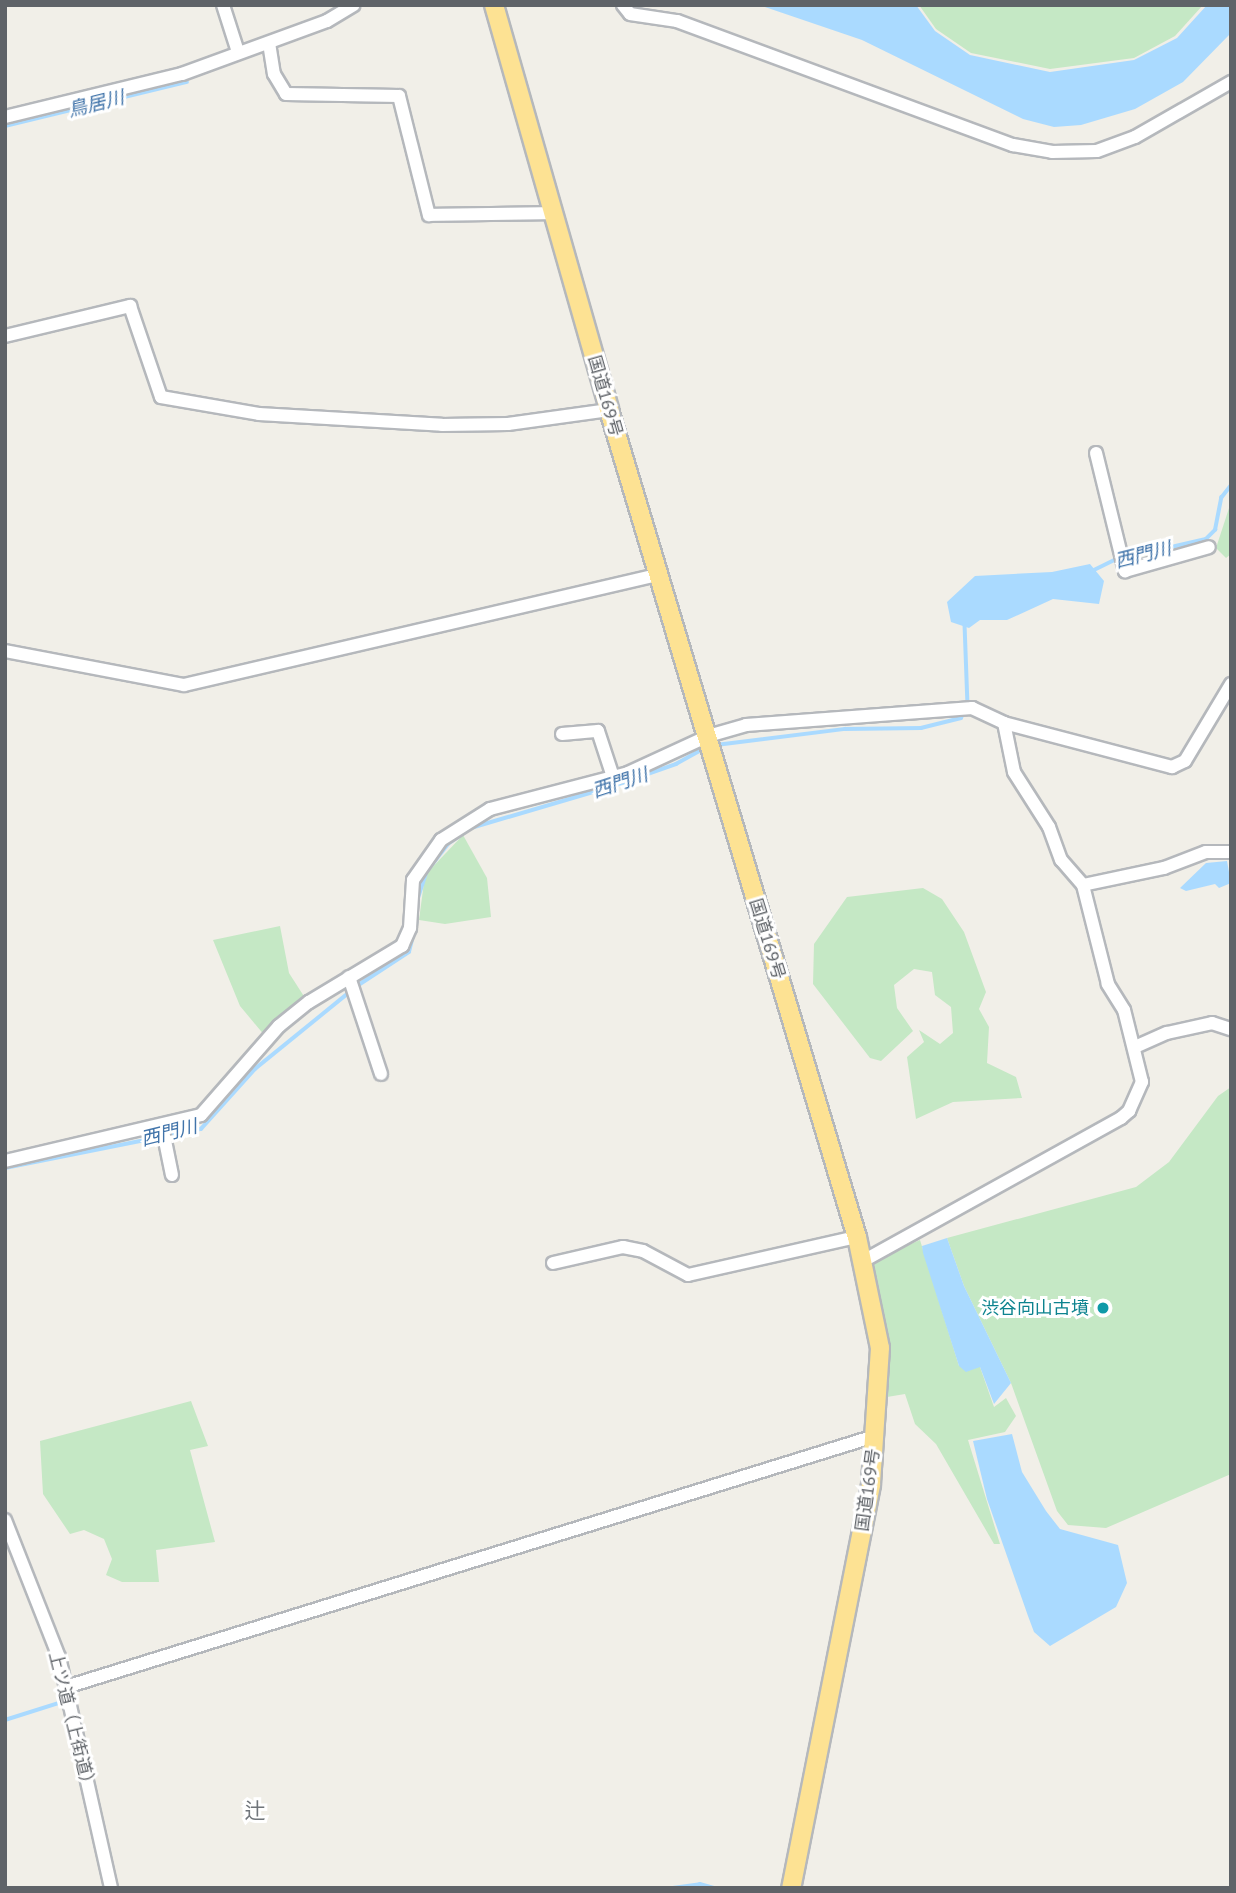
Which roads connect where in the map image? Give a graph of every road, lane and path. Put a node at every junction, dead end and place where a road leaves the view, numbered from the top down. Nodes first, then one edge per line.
1 (223, 5) edge
2 (354, 5) edge
3 (495, 5) edge
4 (623, 5) edge
5 (269, 43) junction
6 (238, 52) junction
7 (1231, 82) edge
8 (5, 117) edge
9 (554, 214) junction
10 (5, 335) edge
11 (609, 410) junction
12 (1096, 453) dead end
13 (1209, 547) dead end
14 (660, 573) junction
15 (5, 652) edge
16 (1231, 684) edge
17 (1004, 723) junction
18 (562, 734) dead end
19 (708, 736) junction
20 (613, 777) junction
21 (1231, 852) edge
22 (1083, 885) junction
23 (353, 983) junction
24 (1231, 1029) edge
25 (1135, 1047) junction
26 (381, 1074) dead end
27 (163, 1133) junction
28 (5, 1161) edge
29 (172, 1175) dead end
30 (857, 1237) junction
31 (863, 1261) junction
32 (554, 1263) dead end
33 (875, 1436) junction
34 (5, 1520) edge
35 (66, 1687) junction
36 (111, 1888) edge
37 (791, 1888) edge

1 - 6 street
2 - 5 street
3 - 9 highway, 国道169号
4 - 7 street
5 - 6 street
5 - 9 street
6 - 8 street
9 - 11 highway, 国道169号
10 - 11 street
11 - 14 highway, 国道169号
12 - 13 street
14 - 15 street
14 - 19 highway, 国道169号
16 - 17 street
17 - 19 street
17 - 22 street
18 - 20 street
19 - 20 street
19 - 30 highway, 国道169号
20 - 23 street
21 - 22 street
22 - 25 street
23 - 26 street
23 - 27 street
24 - 25 street
25 - 31 street
27 - 28 street
27 - 29 street
30 - 31 highway, 国道169号
30 - 32 street
31 - 33 highway, 国道169号
33 - 35 street
33 - 37 highway, 国道169号
34 - 35 street, 上ツ道（上街道）
35 - 36 street, 上ツ道（上街道）

